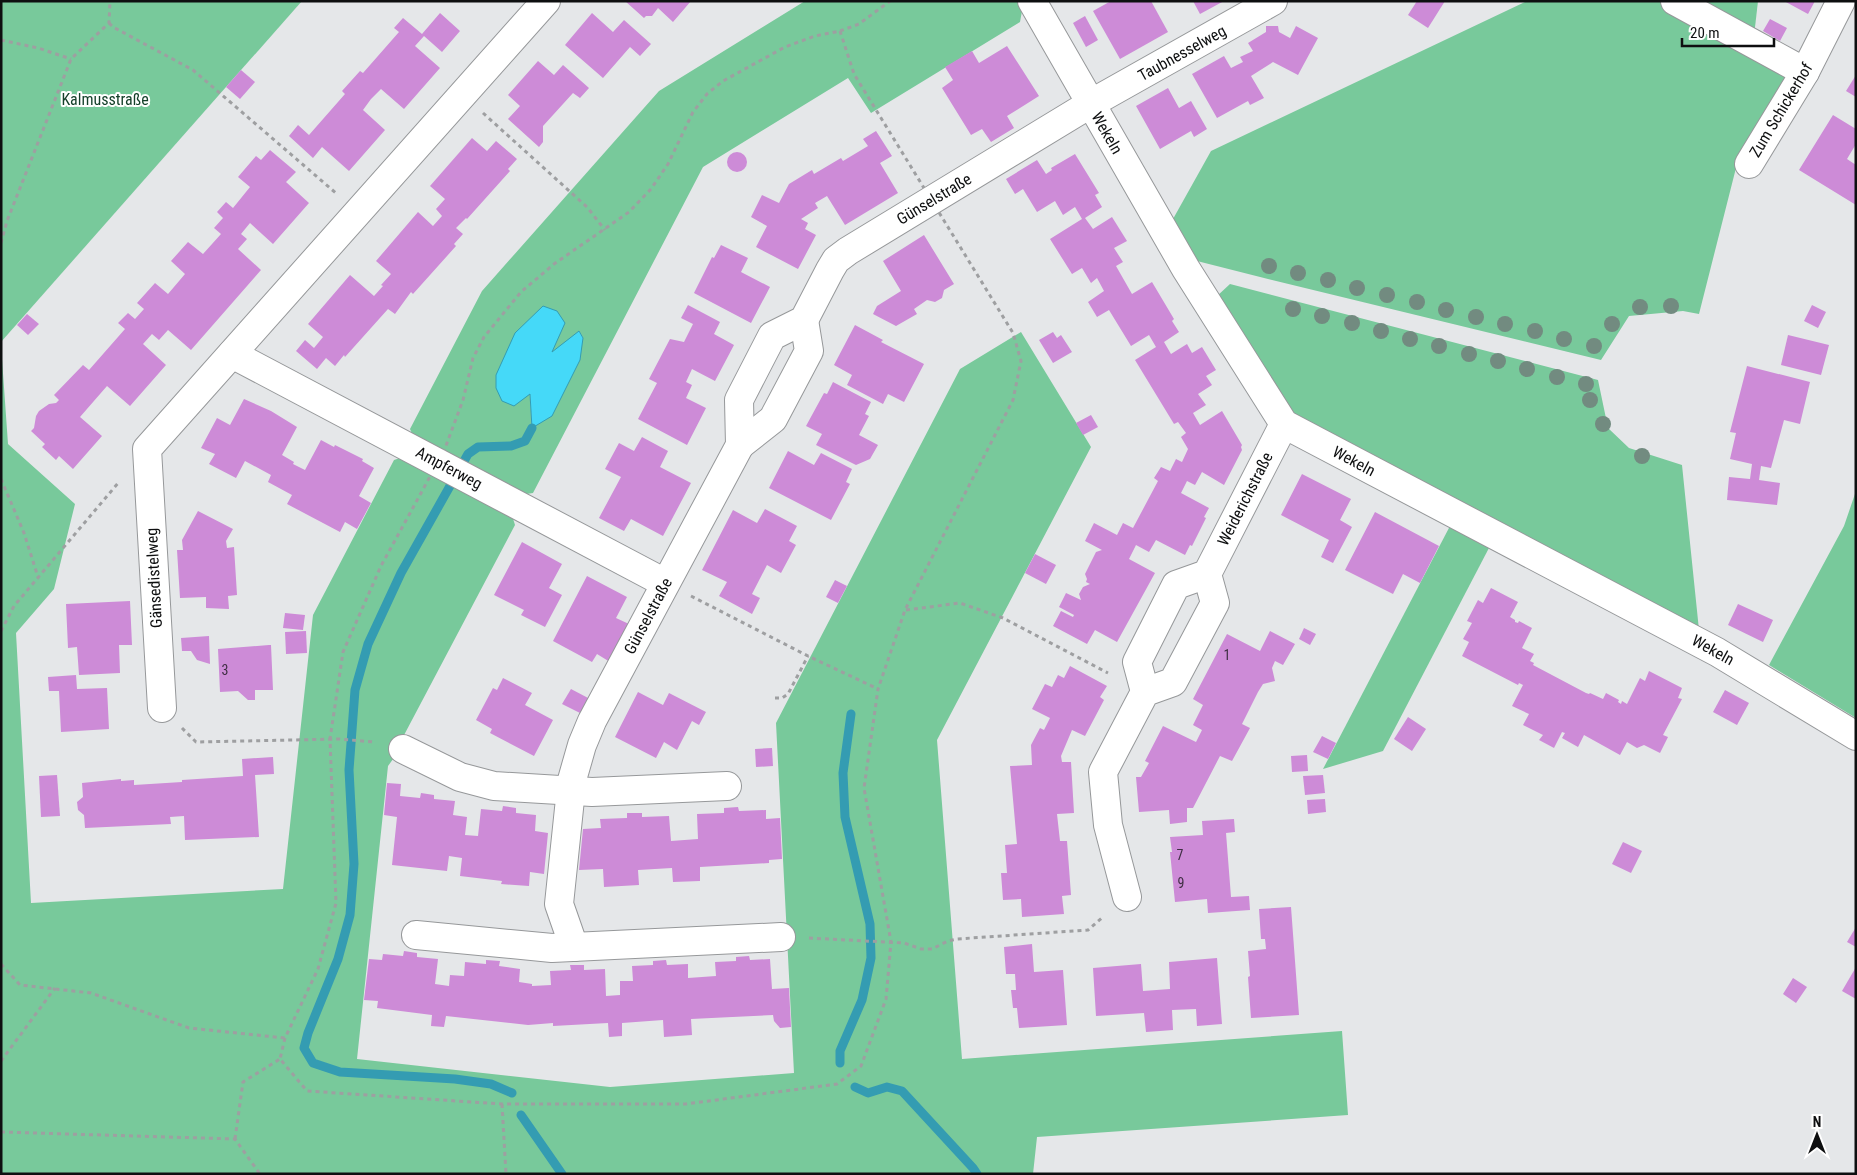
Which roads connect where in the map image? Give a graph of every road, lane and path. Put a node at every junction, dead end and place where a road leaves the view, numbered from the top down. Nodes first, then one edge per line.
1 (110, 1) edge
2 (546, 1) edge
3 (890, 1) edge
4 (1032, 1) edge
5 (1273, 1) edge
6 (1675, 1) edge
7 (1841, 1) edge
8 (109, 23) junction
9 (840, 31) junction
10 (1, 40) edge
11 (71, 60) junction
12 (1805, 72) junction
13 (463, 94) junction
14 (1090, 104) junction
15 (1749, 164) dead end
16 (932, 200) junction
17 (358, 211) junction
18 (604, 230) junction
19 (1, 243) edge
20 (804, 320) junction
21 (232, 354) junction
22 (1284, 424) junction
23 (740, 445) junction
24 (147, 449) junction
25 (450, 469) junction
26 (1, 479) edge
27 (1207, 574) junction
28 (38, 577) junction
29 (665, 583) junction
30 (905, 610) junction
31 (1, 631) edge
32 (808, 656) junction
33 (878, 689) junction
34 (1145, 692) junction
35 (775, 698) dead end
36 (162, 708) joint
37 (1856, 736) edge
38 (330, 739) junction
39 (364, 741) dead end
40 (403, 748) dead end
41 (727, 786) dead end
42 (570, 792) junction
43 (1127, 897) joint
44 (416, 935) dead end
45 (781, 937) joint
46 (891, 942) junction
47 (574, 946) junction
48 (1, 964) edge
49 (55, 988) junction
50 (286, 1038) junction
51 (280, 1059) junction
52 (1, 1061) edge
53 (502, 1104) junction
54 (1, 1132) edge
55 (235, 1139) junction
56 (260, 1174) edge
57 (506, 1174) edge

1 - 8 path
2 - 13 street
3 - 9 path
4 - 14 street, Wekeln
5 - 14 street, Taubnesselweg
6 - 12 street
7 - 12 street, Zum Schickerhof
8 - 11 path
8 - 17 path
9 - 16 path
9 - 18 path
10 - 11 path
11 - 19 path
12 - 15 street, Zum Schickerhof
13 - 17 street
13 - 18 path
14 - 16 street, Günselstraße
14 - 22 street, Wekeln
16 - 20 street, Günselstraße
16 - 30 path
17 - 21 street
18 - 25 path
20 - 23 street, Günselstraße
20 - 23 street, Günselstraße
21 - 24 street
21 - 25 street, Ampferweg
22 - 27 street, Weiderichstraße
22 - 37 street, Wekeln
23 - 29 street, Günselstraße
24 - 28 path
24 - 36 street, Gänsedistelweg
25 - 29 street, Ampferweg
25 - 38 path
26 - 28 path
27 - 34 street
27 - 34 street
28 - 31 path
29 - 32 path
29 - 42 street, Günselstraße
30 - 33 path
30 - 34 path
32 - 33 path
32 - 35 path
33 - 46 path
34 - 43 street
36 - 38 path
38 - 39 path
38 - 50 path
40 - 42 street
41 - 42 street
42 - 47 street, Günselstraße
43 - 46 path
44 - 47 street
45 - 46 path
45 - 47 street
46 - 53 path
48 - 49 path
49 - 50 path
49 - 52 path
50 - 51 path
51 - 53 path
51 - 55 path
53 - 57 path
54 - 55 path
55 - 56 path

